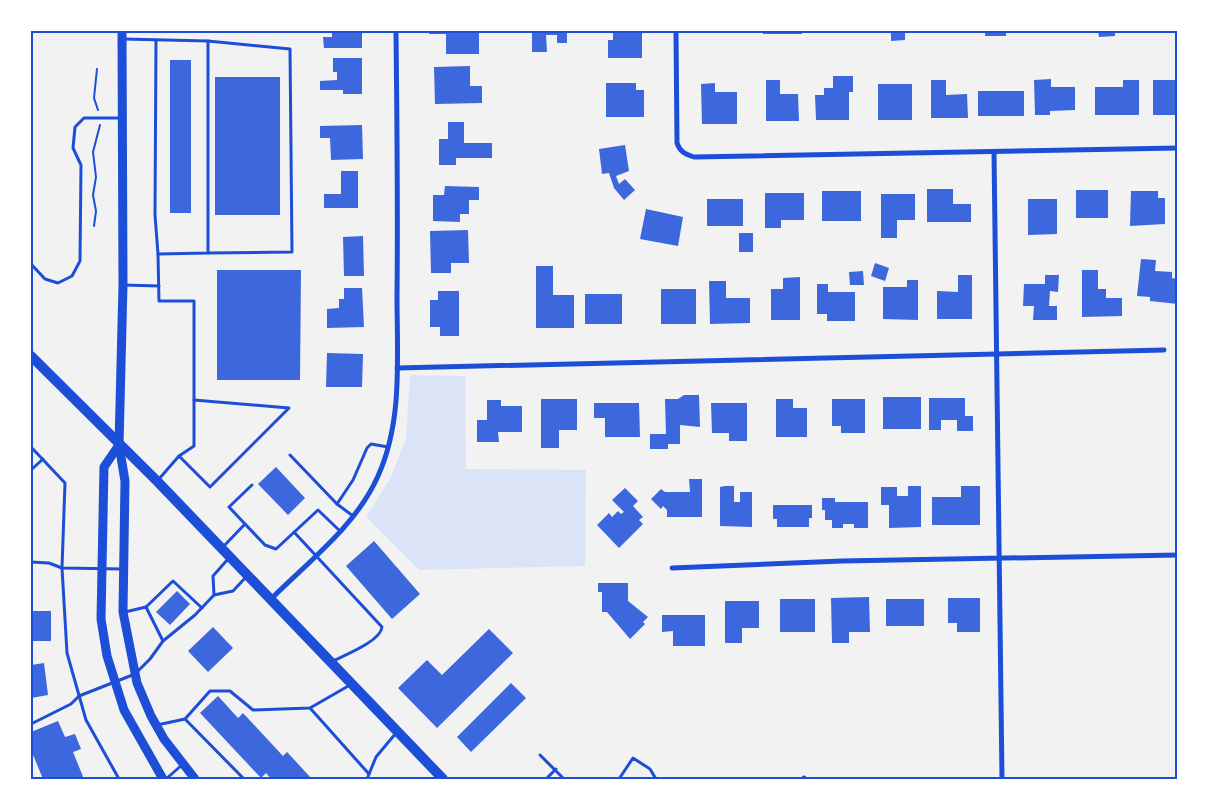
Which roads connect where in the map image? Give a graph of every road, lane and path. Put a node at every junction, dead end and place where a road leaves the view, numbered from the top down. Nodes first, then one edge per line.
1 (396, 31) edge
2 (676, 31) edge
3 (122, 35) edge
4 (156, 40) junction
5 (208, 41) junction
6 (97, 70) dead end
7 (99, 118) junction
8 (123, 118) junction
9 (1178, 148) edge
10 (994, 152) junction
11 (94, 226) dead end
12 (208, 253) junction
13 (158, 254) junction
14 (31, 264) edge
15 (123, 285) junction
16 (159, 286) junction
17 (1164, 350) dead end
18 (996, 354) junction
19 (31, 356) edge
20 (397, 368) junction
21 (194, 400) junction
22 (119, 445) junction
23 (31, 447) edge
24 (389, 447) junction
25 (290, 455) dead end
26 (179, 456) junction
27 (43, 459) junction
28 (31, 470) edge
29 (157, 481) junction
30 (252, 485) dead end
31 (337, 504) junction
32 (353, 516) junction
33 (245, 524) junction
34 (294, 532) junction
35 (340, 532) junction
36 (222, 548) junction
37 (315, 555) junction
38 (1178, 555) edge
39 (230, 556) junction
40 (1000, 558) junction
41 (31, 562) edge
42 (62, 568) junction
43 (101, 568) junction
44 (123, 568) junction
45 (672, 568) dead end
46 (248, 575) junction
47 (214, 595) junction
48 (271, 599) junction
49 (146, 607) junction
50 (202, 608) junction
51 (123, 612) junction
52 (163, 641) junction
53 (332, 662) junction
54 (135, 674) junction
55 (351, 682) junction
56 (115, 684) junction
57 (79, 696) junction
58 (310, 708) junction
59 (185, 718) junction
60 (31, 724) edge
61 (156, 725) junction
62 (398, 731) junction
63 (540, 754) dead end
64 (183, 764) junction
65 (556, 769) junction
66 (369, 774) junction
67 (118, 779) edge
68 (164, 779) edge
69 (195, 779) edge
70 (244, 779) edge
71 (367, 779) edge
72 (443, 779) edge
73 (546, 779) edge
74 (564, 779) edge
75 (619, 779) edge
76 (656, 779) edge
77 (1002, 779) edge

1 - 20 street
2 - 10 street
3 - 4 lane
3 - 8 main road
4 - 5 lane
4 - 13 lane
5 - 12 lane
5 - 12 lane
6 - 7 path
7 - 8 lane
7 - 11 path
7 - 14 lane
8 - 15 main road
9 - 10 street
10 - 18 street
12 - 13 lane
13 - 16 lane
15 - 16 lane
15 - 22 main road
16 - 21 lane
17 - 18 street
18 - 20 street
18 - 40 street
19 - 22 main road
20 - 24 street
21 - 26 lane
21 - 26 lane
22 - 29 main road
22 - 43 main road
22 - 44 main road
23 - 27 lane
24 - 31 lane
24 - 32 street
25 - 31 lane
26 - 29 lane
27 - 28 lane
27 - 42 lane
29 - 36 main road
30 - 33 lane
31 - 32 lane
32 - 35 street
33 - 34 lane
33 - 36 lane
34 - 35 lane
34 - 37 lane
35 - 37 street
36 - 39 main road
37 - 48 street
37 - 53 lane
38 - 40 street
39 - 46 main road
39 - 47 lane
40 - 45 street
40 - 77 street
41 - 42 lane
42 - 43 lane
42 - 57 lane
43 - 44 lane
43 - 56 main road
44 - 51 main road
46 - 47 lane
46 - 48 main road
47 - 50 lane
48 - 53 main road
49 - 50 lane
49 - 51 lane
49 - 52 lane
50 - 52 lane
51 - 54 main road
52 - 54 lane
53 - 55 main road
54 - 56 lane
54 - 61 main road
55 - 58 lane
55 - 62 main road
56 - 57 lane
56 - 68 main road
57 - 60 lane
57 - 67 lane
58 - 59 lane
58 - 66 lane
59 - 61 lane
59 - 70 lane
61 - 64 main road
62 - 66 lane
62 - 72 main road
63 - 65 lane
64 - 68 lane
64 - 69 main road
65 - 73 lane
65 - 74 lane
66 - 71 lane
75 - 76 lane

